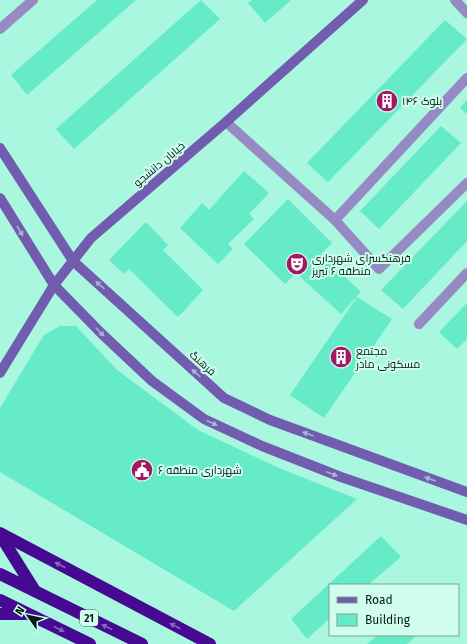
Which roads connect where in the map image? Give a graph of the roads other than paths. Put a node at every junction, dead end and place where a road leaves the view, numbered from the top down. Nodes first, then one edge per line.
1 (34, 0) edge
2 (363, 0) edge
3 (455, 0) edge
4 (467, 13) edge
5 (0, 30) edge
6 (467, 78) edge
7 (226, 122) junction
8 (0, 148) edge
9 (467, 183) edge
10 (0, 198) edge
11 (335, 220) junction
12 (73, 261) junction
13 (467, 273) edge
14 (54, 285) junction
15 (419, 324) dead end
16 (0, 373) edge
17 (467, 492) edge
18 (467, 520) edge
19 (0, 534) edge
20 (0, 574) edge
21 (36, 592) junction
22 (0, 600) edge
23 (0, 614) edge
24 (28, 614) junction
25 (90, 644) edge
26 (142, 644) edge
27 (210, 644) edge

1 - 5 street
2 - 7 street, خیابان دانشجو
3 - 4 street
6 - 11 street
7 - 11 street
7 - 12 street, خیابان دانشجو
8 - 12 street, فرهنگ
9 - 11 street
10 -> 14 street
12 - 14 street, خیابان دانشجو
17 -> 12 street, فرهنگ
13 - 15 street
14 - 16 street, خیابان دانشجو
14 -> 18 street
19 - 21 highway
27 -> 19 highway
20 - 21 highway, 21
26 -> 21 highway, 21
22 - 24 highway, 21
23 - 24 highway
24 -> 25 highway, 21

